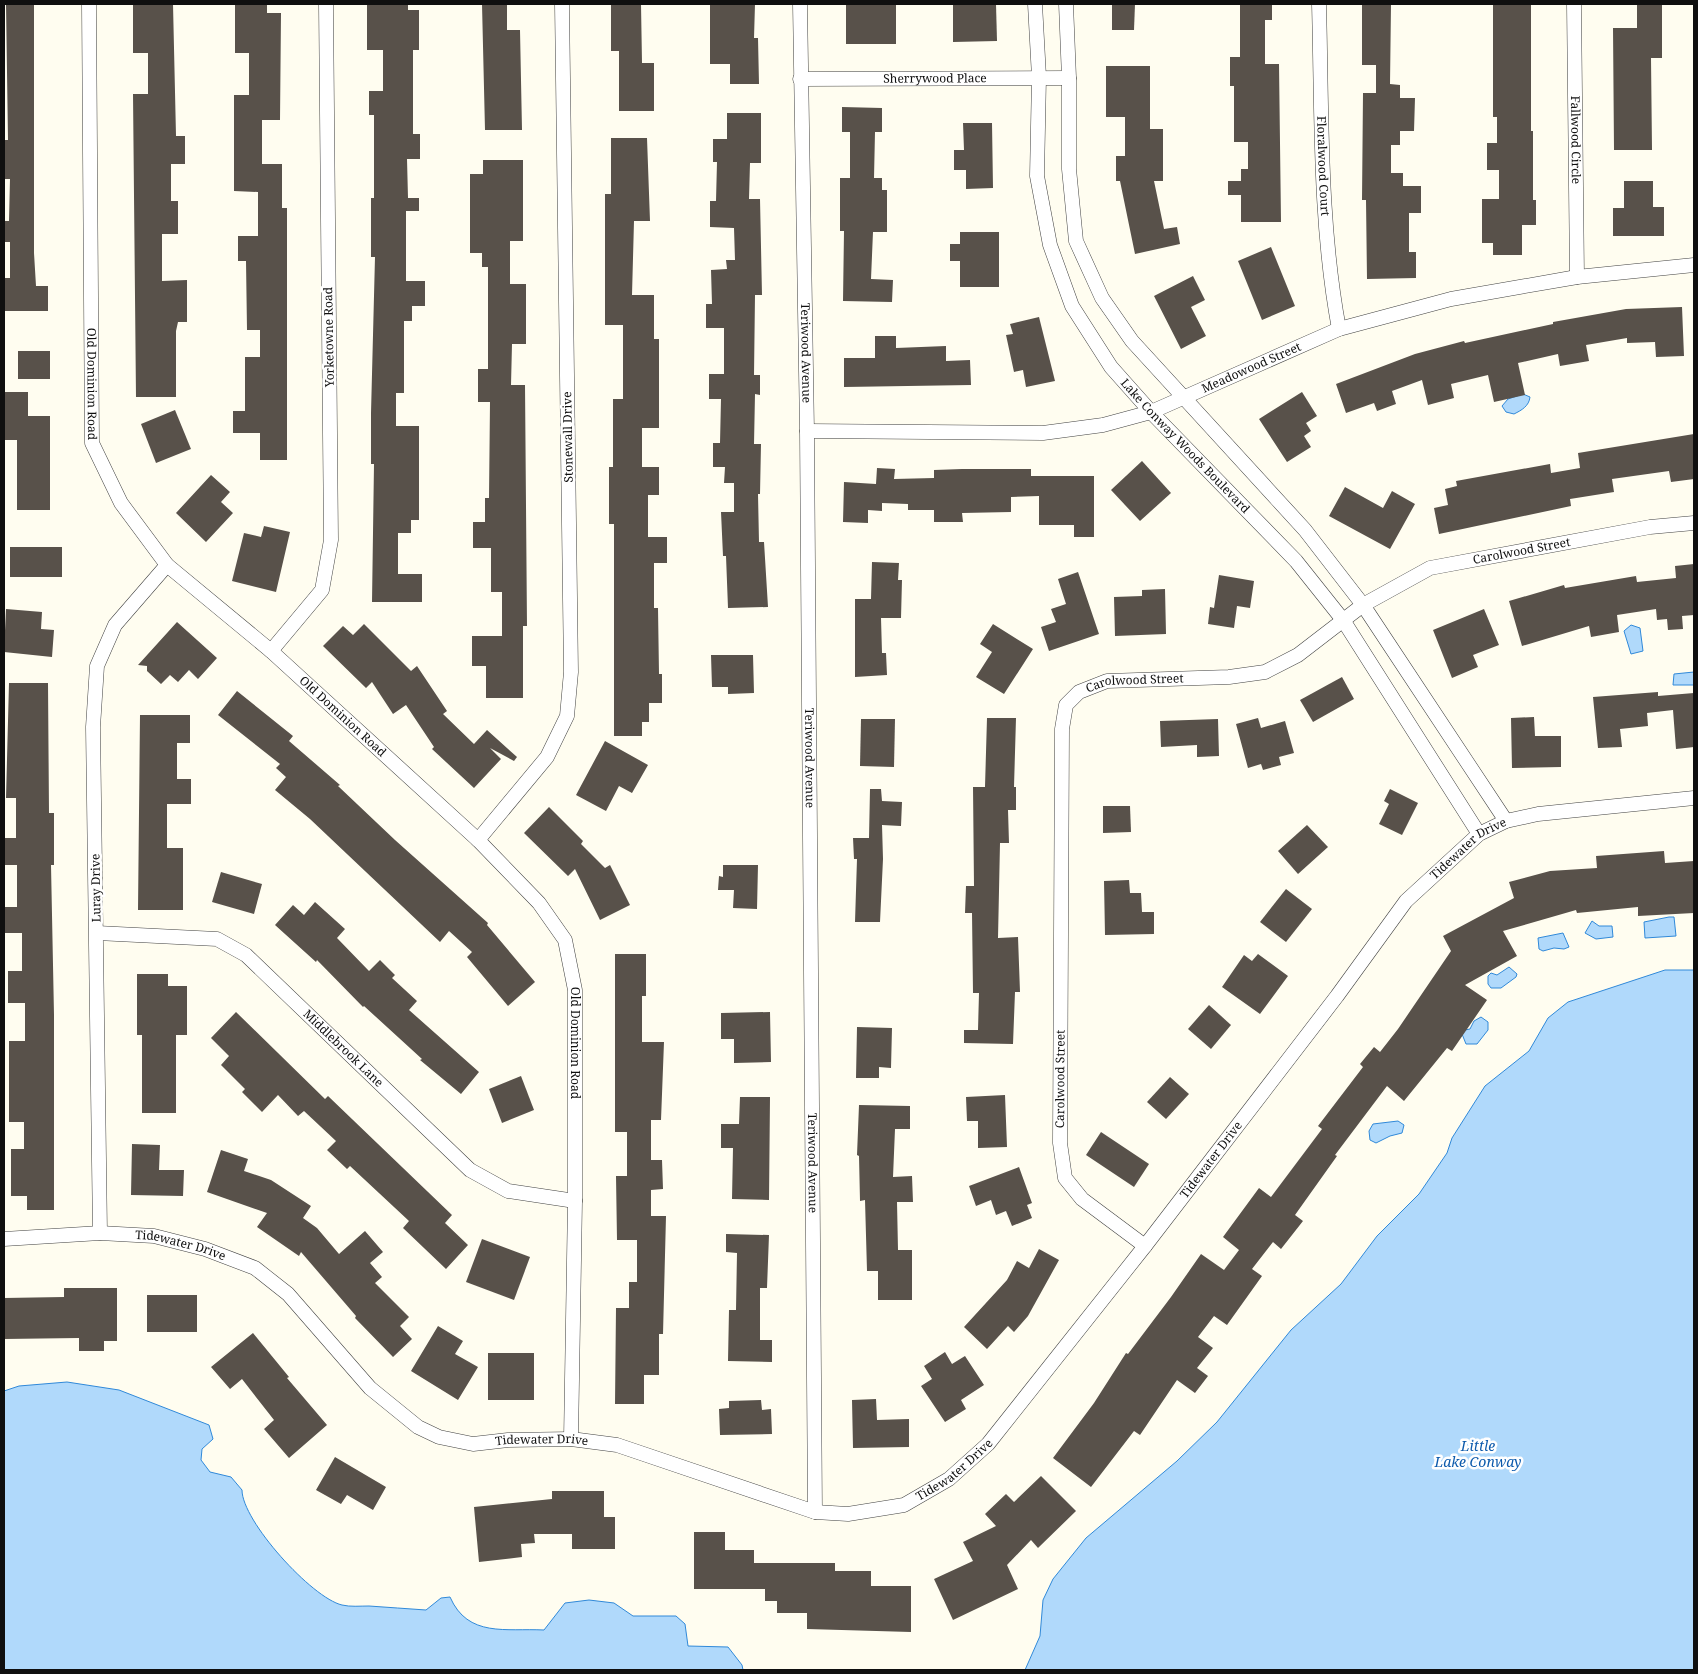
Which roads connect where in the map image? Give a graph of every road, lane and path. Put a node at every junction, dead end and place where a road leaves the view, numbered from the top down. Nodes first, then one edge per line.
1 (89, 4) edge
2 (326, 4) edge
3 (562, 4) edge
4 (800, 4) edge
5 (1035, 4) edge
6 (1066, 4) edge
7 (1319, 4) edge
8 (1574, 4) edge
9 (1039, 77) junction
10 (1069, 78) junction
11 (800, 79) junction
12 (1694, 265) edge
13 (1577, 277) junction
14 (1339, 329) junction
15 (1182, 398) junction
16 (1151, 412) junction
17 (807, 431) junction
18 (1694, 523) edge
19 (167, 565) junction
20 (1362, 605) junction
21 (1343, 620) junction
22 (270, 651) junction
23 (1694, 798) edge
24 (1506, 821) junction
25 (1479, 834) junction
26 (478, 840) junction
27 (97, 933) junction
28 (575, 1201) junction
29 (100, 1234) junction
30 (4, 1239) edge
31 (1145, 1246) junction
32 (571, 1439) junction
33 (815, 1512) junction

1 - 19 street, Old Dominion Road
2 - 22 street, Yorketowne Road
3 - 26 street, Stonewall Drive
4 - 11 street, Teriwood Avenue
5 - 9 street, Lake Conway Woods Boulevard
6 - 10 street
7 - 14 street, Floralwood Court
8 - 13 street, Fallwood Circle
9 - 10 street, Sherrywood Place
9 - 11 street, Sherrywood Place
9 - 16 street, Lake Conway Woods Boulevard
10 - 15 street
11 - 17 street, Teriwood Avenue
12 - 13 street, Meadowood Street
13 - 14 street, Meadowood Street
14 - 15 street, Meadowood Street
15 - 16 street, Meadowood Street
15 - 20 street
16 - 17 street, Meadowood Street
16 - 21 street, Lake Conway Woods Boulevard
17 - 33 street, Teriwood Avenue
18 - 20 street, Carolwood Street
19 - 22 street, Old Dominion Road
19 - 27 street, Luray Drive
20 - 21 street, Carolwood Street
20 - 24 street
21 - 25 street, Lake Conway Woods Boulevard
21 - 31 street, Carolwood Street
22 - 26 street, Old Dominion Road
23 - 24 street, Tidewater Drive
24 - 25 street, Tidewater Drive
25 - 31 street, Tidewater Drive
26 - 28 street, Old Dominion Road
27 - 28 street, Middlebrook Lane
27 - 29 street, Luray Drive
28 - 32 street, Old Dominion Road
29 - 30 street, Tidewater Drive
29 - 32 street, Tidewater Drive
31 - 33 street, Tidewater Drive
32 - 33 street, Tidewater Drive

